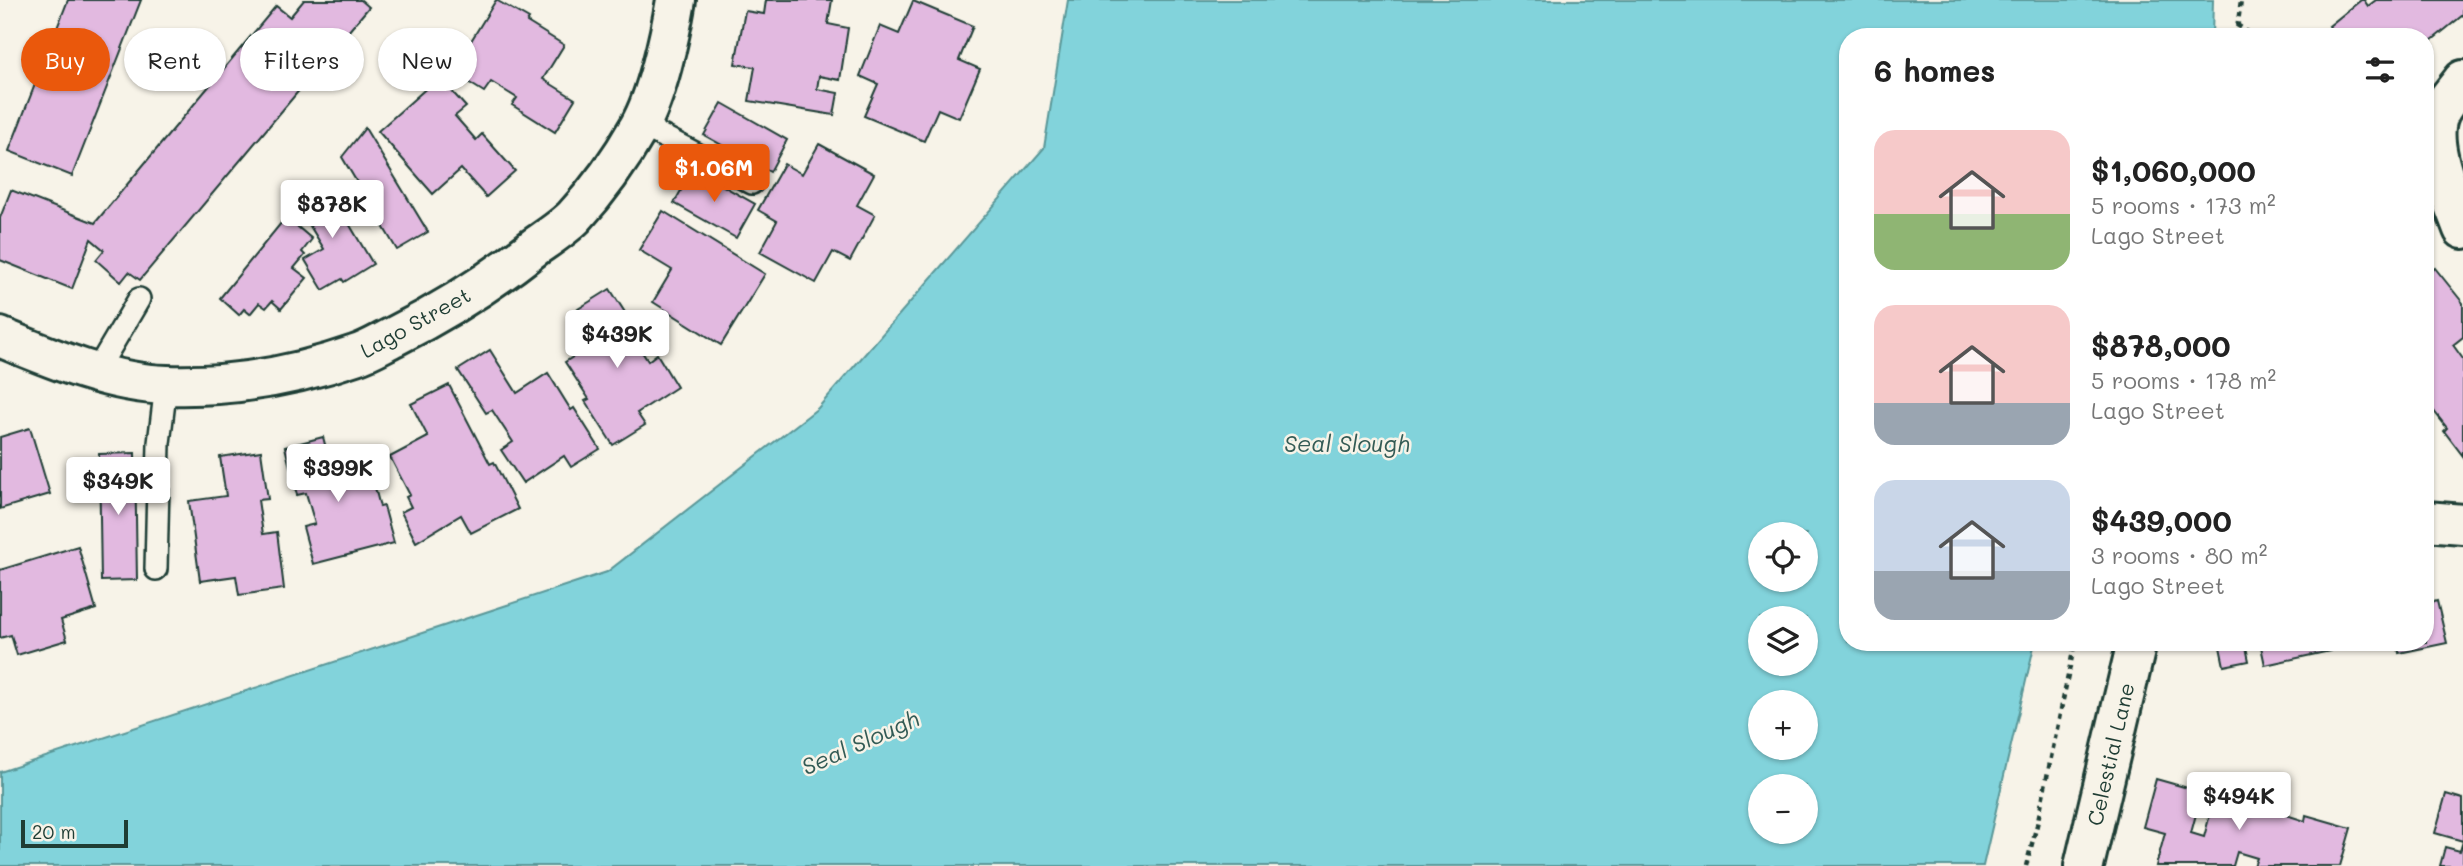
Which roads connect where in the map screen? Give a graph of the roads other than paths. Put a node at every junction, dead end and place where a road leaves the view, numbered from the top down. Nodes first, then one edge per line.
1 (676, 0) edge
2 (2463, 80) edge
3 (641, 125) junction
4 (752, 183) dead end
5 (2463, 229) edge
6 (139, 299) dead end
7 (0, 337) edge
8 (96, 372) junction
9 (166, 385) junction
10 (2434, 522) edge
11 (2463, 524) edge
12 (156, 569) dead end
13 (2135, 651) edge
14 (2084, 866) edge

1 - 3 street, Lago Street
2 - 5 street
3 - 4 lane
3 - 9 street, Lago Street
6 - 8 lane
7 - 8 street, Lago Street
8 - 9 street, Lago Street
9 - 12 lane
10 - 11 street
13 - 14 street, Celestial Lane

